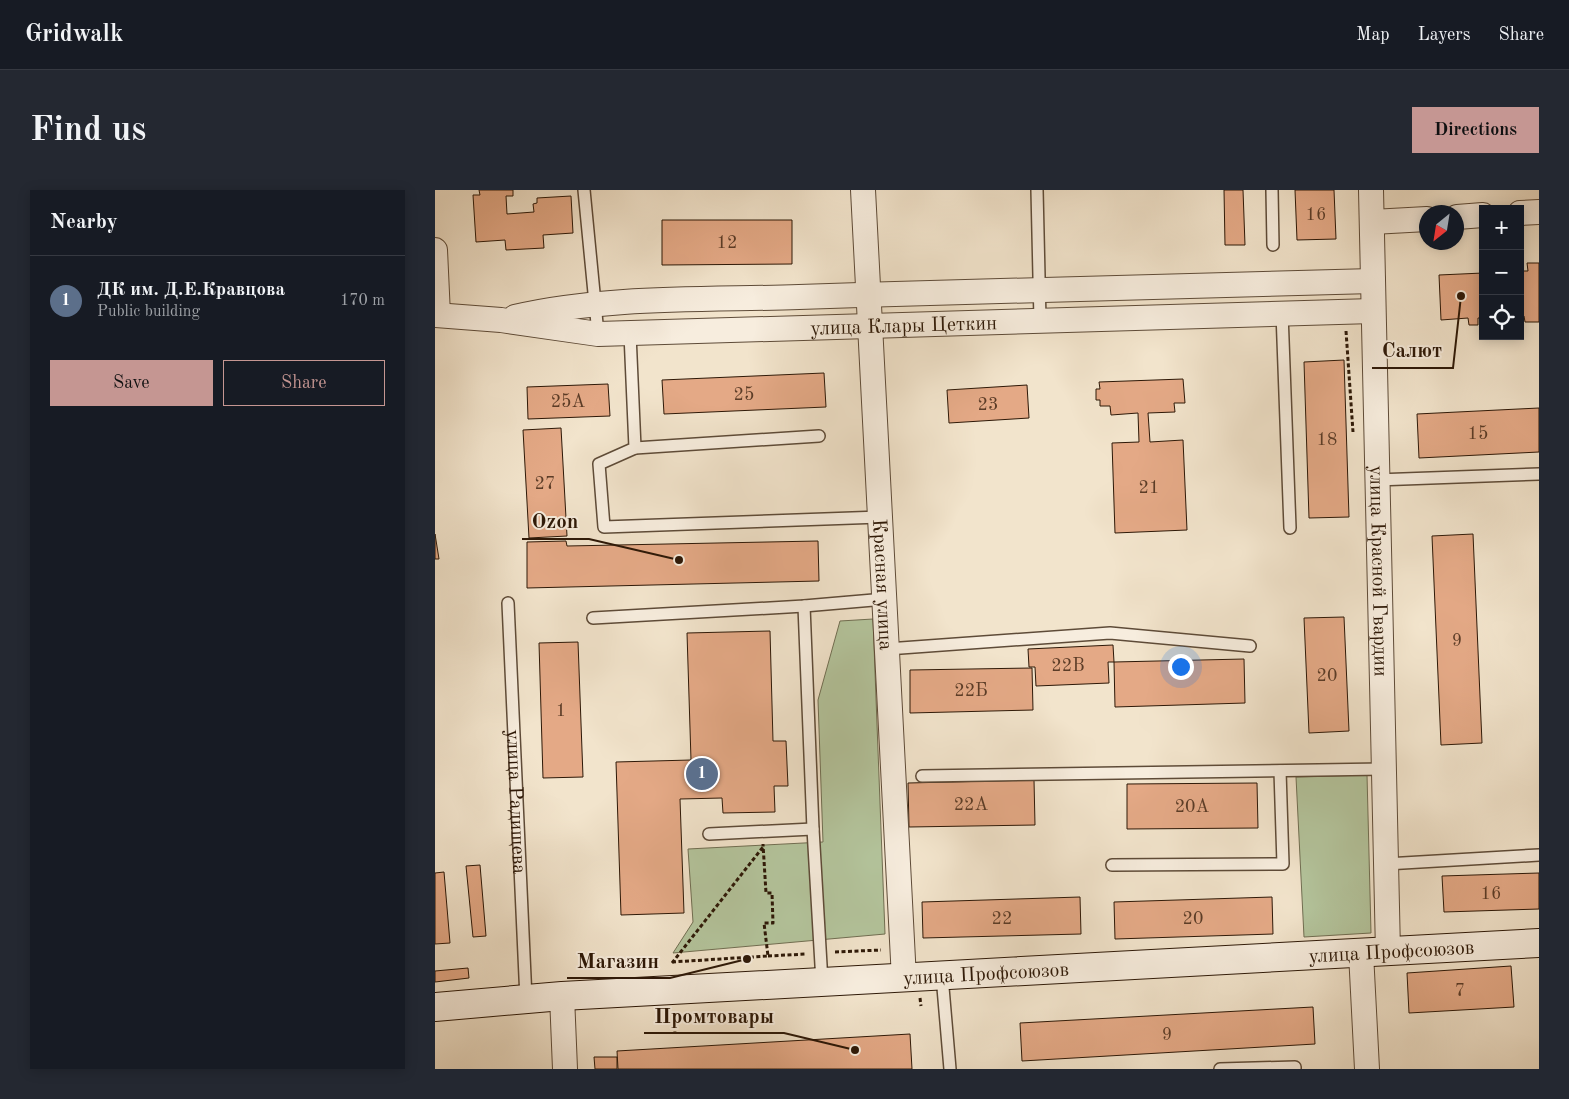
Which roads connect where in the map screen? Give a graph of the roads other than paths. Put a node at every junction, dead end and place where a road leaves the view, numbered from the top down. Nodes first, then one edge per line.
1 (584, 190) edge
2 (863, 190) edge
3 (1037, 190) edge
4 (1272, 190) edge
5 (1371, 190) edge
6 (1539, 212) edge
7 (1524, 213) edge
8 (1479, 215) edge
9 (1464, 216) edge
10 (1419, 219) edge
11 (1372, 222) junction
12 (1273, 245) dead end
13 (435, 250) edge
14 (1373, 281) junction
15 (1039, 291) junction
16 (867, 294) junction
17 (597, 304) junction
18 (1373, 311) junction
19 (1282, 314) junction
20 (437, 315) edge
21 (501, 320) junction
22 (1040, 320) junction
23 (870, 325) junction
24 (598, 334) junction
25 (630, 334) junction
26 (819, 436) dead end
27 (635, 448) junction
28 (1539, 474) edge
29 (1377, 480) junction
30 (880, 517) junction
31 (1290, 528) dead end
32 (885, 599) junction
33 (508, 603) dead end
34 (804, 606) junction
35 (593, 618) dead end
36 (1250, 646) dead end
37 (887, 649) junction
38 (1383, 769) junction
39 (1279, 771) junction
40 (922, 776) dead end
41 (813, 829) junction
42 (709, 834) dead end
43 (1539, 855) edge
44 (1386, 864) junction
45 (1112, 865) dead end
46 (1539, 944) edge
47 (1388, 952) junction
48 (1361, 953) junction
49 (921, 978) junction
50 (822, 983) junction
51 (562, 996) junction
52 (526, 999) junction
53 (435, 1007) edge
54 (565, 1069) edge
55 (950, 1069) edge
56 (1215, 1069) edge
57 (1220, 1069) edge
58 (1295, 1069) edge
59 (1367, 1069) edge

1 - 17 lane
2 - 16 street, Красная улица
3 - 15 lane
4 - 12 lane
5 - 11 street, улица Красной Гвардии
6 - 7 street
8 - 9 street
10 - 11 street
11 - 14 street, улица Красной Гвардии
13 - 20 street
14 - 15 street
14 - 18 street, улица Красной Гвардии
15 - 16 street
15 - 22 lane
16 - 17 street
16 - 23 street, Красная улица
17 - 21 street
17 - 24 lane
18 - 19 street, улица Клары Цеткин
18 - 29 street, улица Красной Гвардии
19 - 22 street, улица Клары Цеткин
19 - 31 lane
20 - 21 street, улица Клары Цеткин
21 - 24 street, улица Клары Цеткин
22 - 23 street, улица Клары Цеткин
23 - 25 street, улица Клары Цеткин
23 - 30 street, Красная улица
24 - 25 street, улица Клары Цеткин
25 - 27 lane
26 - 27 lane
27 - 30 lane
28 - 29 lane
29 - 38 street, улица Красной Гвардии
30 - 32 street, Красная улица
32 - 34 lane
32 - 37 street, Красная улица
33 - 52 lane, улица Радищева
34 - 35 lane
34 - 41 lane
36 - 37 lane
37 - 49 street, Красная улица
38 - 39 lane
38 - 44 street, улица Красной Гвардии
39 - 40 lane
39 - 45 lane
41 - 42 lane
41 - 50 lane
43 - 44 lane
44 - 47 street, улица Красной Гвардии
46 - 47 street, улица Профсоюзов
47 - 48 street, улица Профсоюзов
48 - 49 street, улица Профсоюзов
48 - 59 street
49 - 50 street, улица Профсоюзов
49 - 55 lane
50 - 51 street, улица Профсоюзов
51 - 52 street, улица Профсоюзов
51 - 54 street
52 - 53 street, улица Профсоюзов
56 - 57 lane
57 - 58 lane

